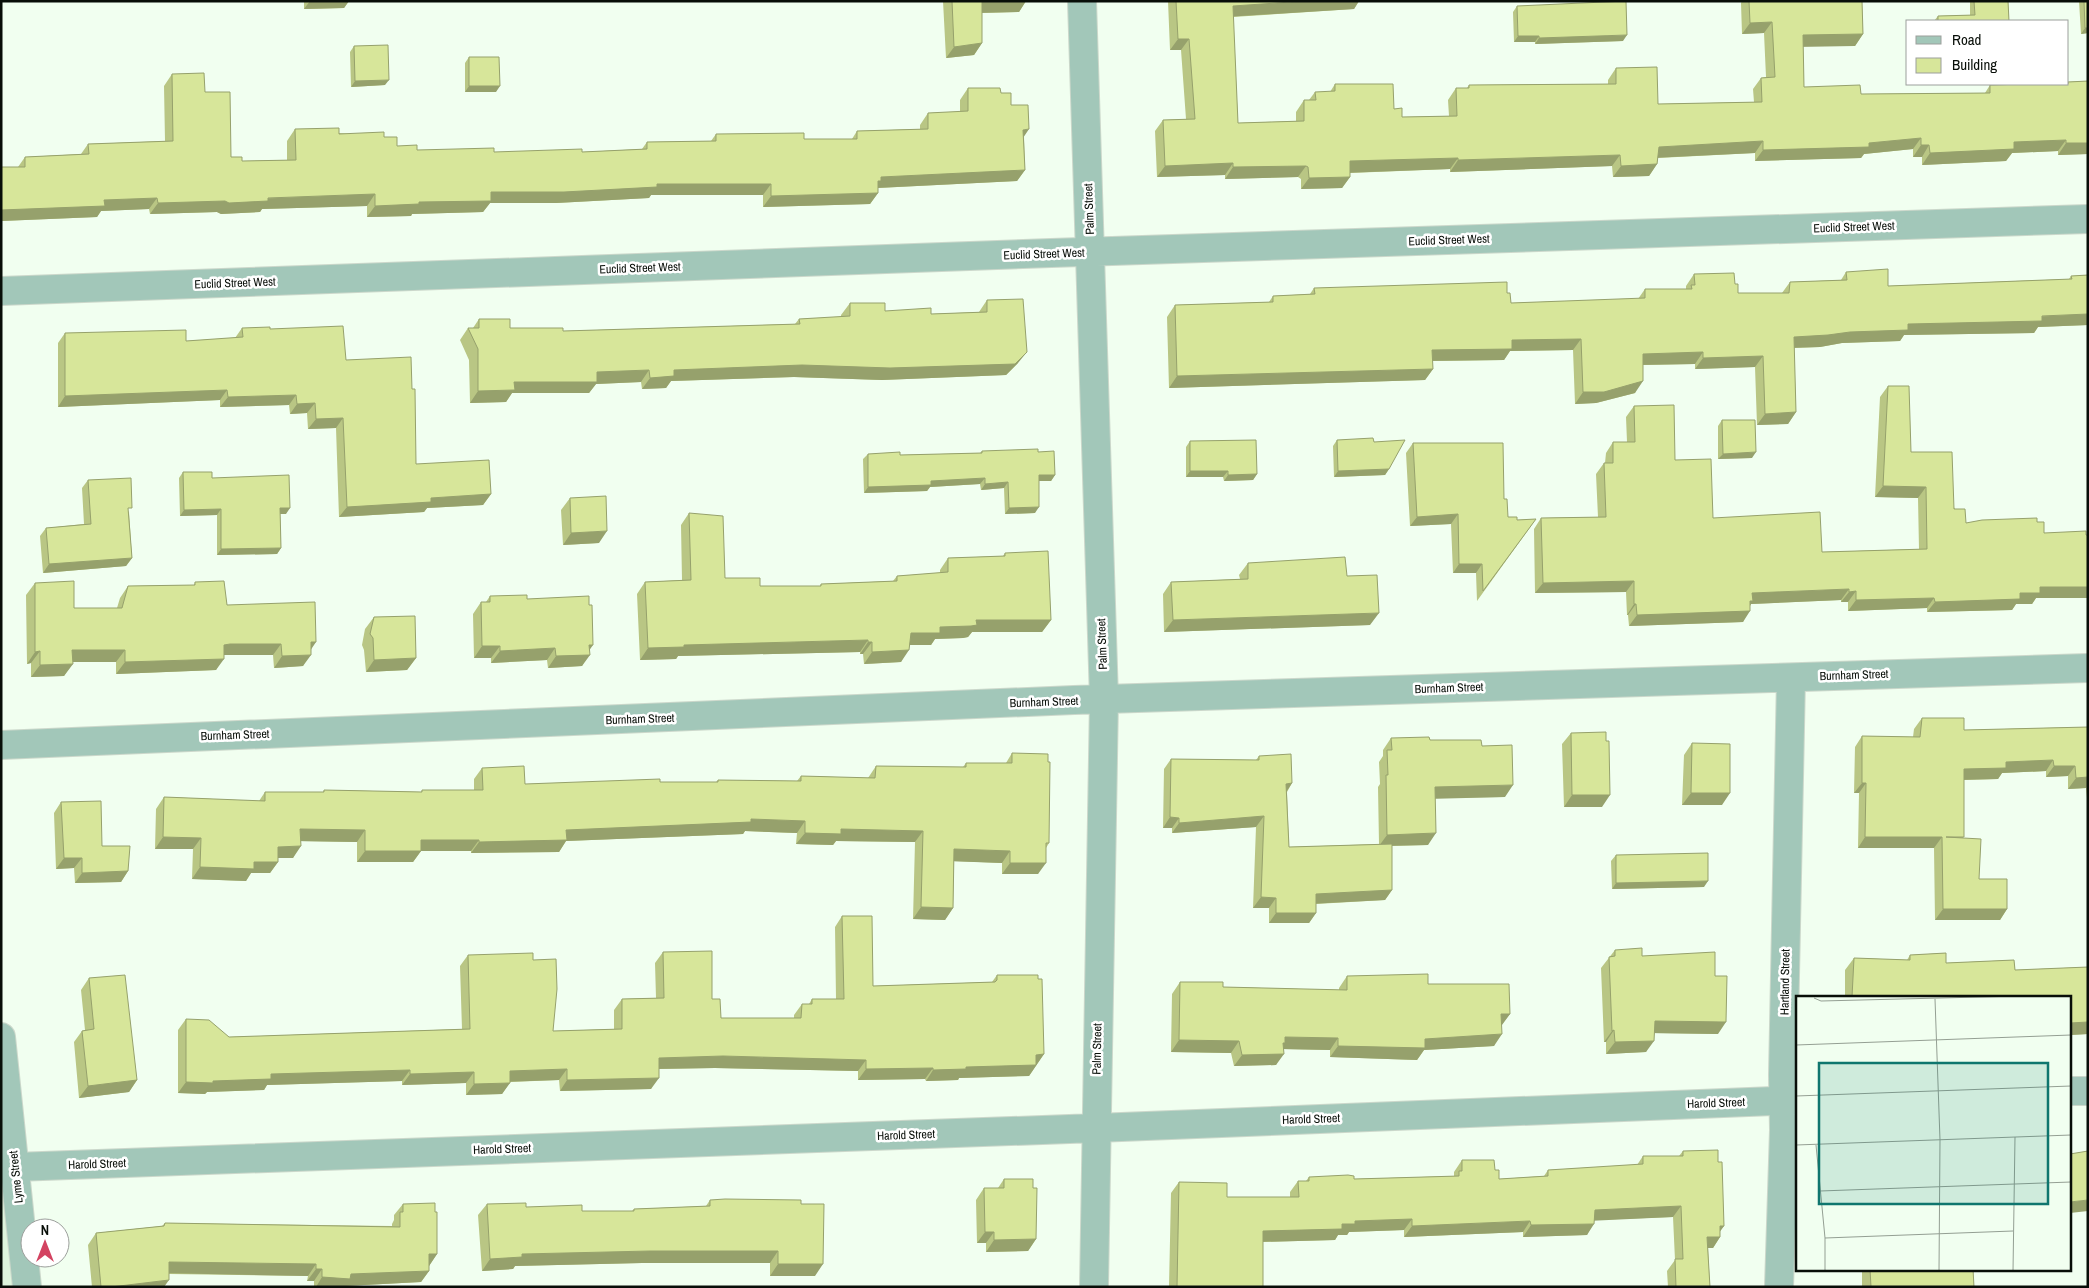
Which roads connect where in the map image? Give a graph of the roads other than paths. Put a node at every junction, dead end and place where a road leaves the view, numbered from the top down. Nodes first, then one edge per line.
1 (1082, 1) edge
2 (2088, 219) edge
3 (1090, 252) junction
4 (1, 291) edge
5 (2088, 668) edge
6 (1791, 678) junction
7 (1104, 699) junction
8 (1, 745) edge
9 (1, 1037) edge
10 (2072, 1091) edge
11 (2088, 1091) edge
12 (1791, 1100) edge
13 (1096, 1128) junction
14 (15, 1166) junction
15 (27, 1287) edge
16 (1094, 1287) edge
17 (1780, 1287) edge

1 - 3 street, Palm Street
2 - 3 street, Euclid Street West
3 - 4 street, Euclid Street West
3 - 7 street, Palm Street
5 - 6 street, Burnham Street
6 - 7 street, Burnham Street
6 - 12 street, Hartland Street
7 - 8 street, Burnham Street
7 - 13 street, Palm Street
9 - 14 street, Lyme Street
10 - 11 street
12 - 13 street, Harold Street
12 - 17 street, Hartland Street
13 - 14 street, Harold Street
13 - 16 street, Palm Street
14 - 15 street, Lyme Street

